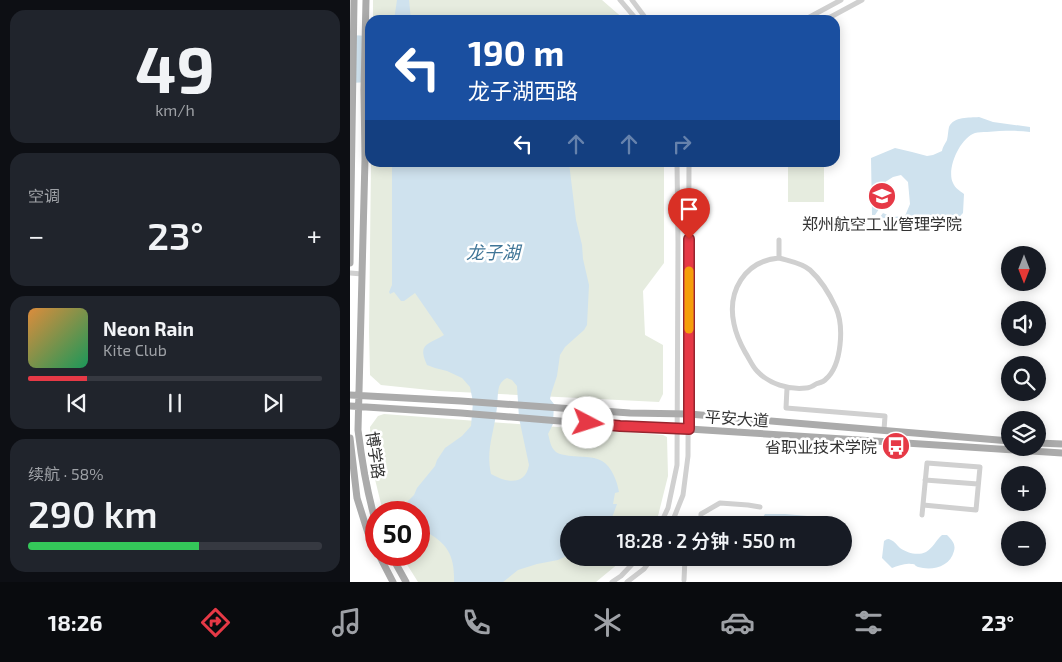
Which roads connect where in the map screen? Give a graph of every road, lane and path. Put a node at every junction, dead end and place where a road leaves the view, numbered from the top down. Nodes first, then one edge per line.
1 (354, 0) edge
2 (366, 0) edge
3 (620, 0) edge
4 (632, 0) edge
5 (841, 0) edge
6 (862, 0) edge
7 (366, 15) edge
8 (634, 15) edge
9 (643, 15) edge
10 (813, 15) edge
11 (834, 15) edge
12 (365, 30) edge
13 (351, 159) edge
14 (365, 159) junction
15 (677, 167) edge
16 (689, 167) edge
17 (778, 240) dead end
18 (778, 258) junction
19 (350, 263) edge
20 (350, 273) edge
21 (362, 274) junction
22 (787, 388) junction
23 (350, 395) edge
24 (359, 396) junction
25 (350, 406) edge
26 (358, 406) junction
27 (677, 414) junction
28 (689, 414) junction
29 (677, 428) junction
30 (689, 429) junction
31 (884, 430) junction
32 (350, 438) edge
33 (1001, 440) edge
34 (1046, 443) edge
35 (1062, 444) edge
36 (1062, 453) edge
37 (925, 480) junction
38 (978, 484) junction
39 (353, 493) edge
40 (370, 501) edge
41 (923, 504) junction
42 (760, 507) dead end
43 (922, 515) dead end
44 (664, 516) edge
45 (675, 516) edge
46 (701, 516) edge
47 (365, 525) edge
48 (385, 566) edge
49 (397, 566) edge
50 (630, 566) edge
51 (647, 566) edge
52 (685, 566) edge
53 (684, 580) dead end
54 (393, 582) edge
55 (406, 582) edge
56 (612, 582) edge
57 (627, 582) edge

1 - 13 main road
2 - 7 main road, 博学路
3 - 8 street
4 - 9 street
5 - 10 street
6 - 11 street
12 - 14 main road, 博学路
13 - 14 street
13 - 19 main road
14 - 21 main road, 博学路
15 - 27 street
16 - 28 street
17 - 18 street
18 - 22 street
18 - 22 street
20 - 21 street
21 - 24 main road, 博学路
22 - 31 street
23 - 24 main road, 平安大道
24 - 26 main road, 博学路
24 - 27 main road, 平安大道
25 - 26 main road, 平安大道
26 - 29 main road, 平安大道
26 - 40 main road, 博学路
27 - 28 main road, 平安大道
27 - 29 street
28 - 30 street
28 - 31 main road, 平安大道
29 - 30 main road, 平安大道
29 - 44 street
30 - 36 main road, 平安大道
30 - 45 street
31 - 33 main road, 平安大道
32 - 39 main road, 博学路
34 - 35 main road
37 - 38 street
37 - 38 street
37 - 41 street
38 - 41 street
39 - 47 main road, 博学路
41 - 43 street
42 - 46 street
48 - 54 main road
49 - 55 main road
50 - 56 street
51 - 57 street
52 - 53 street

